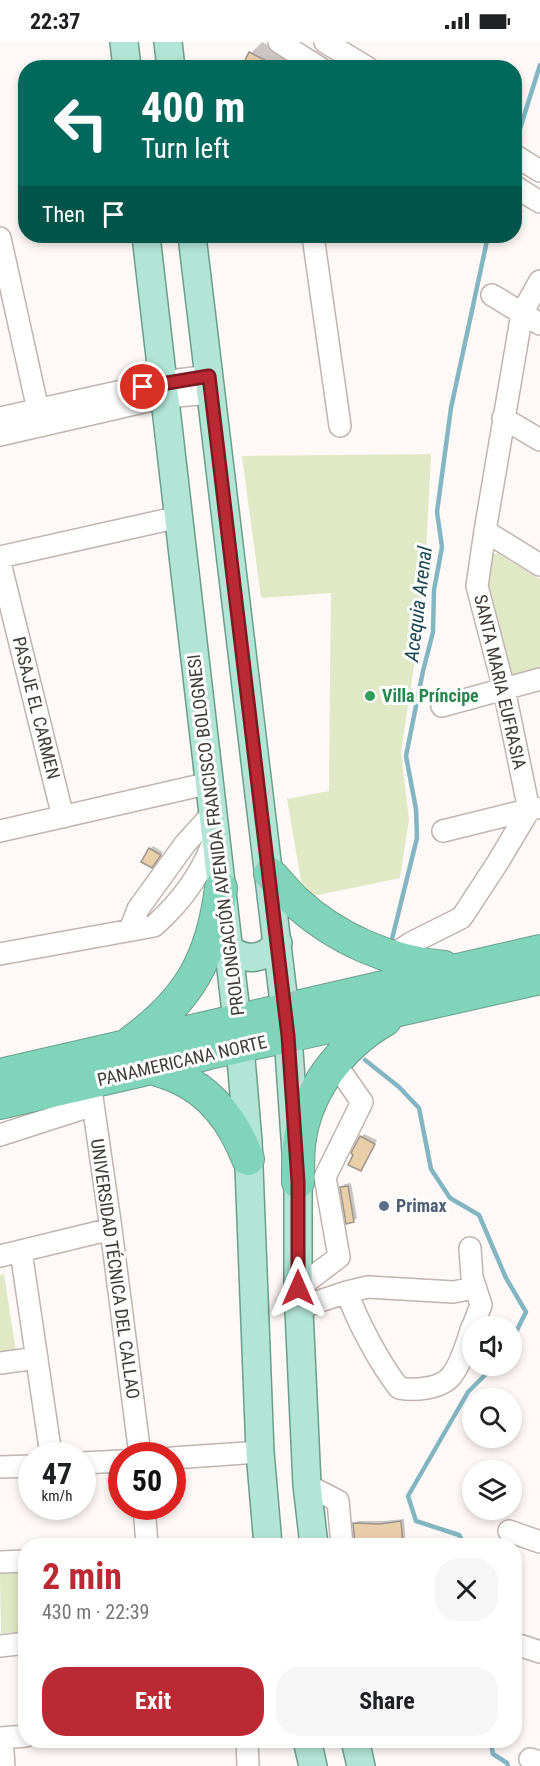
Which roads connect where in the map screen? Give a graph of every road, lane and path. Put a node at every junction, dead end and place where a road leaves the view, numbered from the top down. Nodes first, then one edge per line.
1 (124, 42) edge
2 (168, 42) edge
3 (279, 42) edge
4 (325, 42) edge
5 (126, 60) edge
6 (170, 60) edge
7 (307, 60) edge
8 (355, 60) edge
9 (522, 161) edge
10 (540, 171) edge
11 (522, 191) edge
12 (540, 202) edge
13 (0, 238) edge
14 (148, 243) edge
15 (193, 243) edge
16 (314, 243) edge
17 (540, 281) edge
18 (6, 290) edge
19 (492, 295) dead end
20 (522, 313) junction
21 (540, 324) edge
22 (210, 384) junction
23 (164, 390) junction
24 (38, 410) junction
25 (0, 418) edge
26 (503, 418) junction
27 (340, 426) dead end
28 (0, 435) edge
29 (540, 440) edge
30 (179, 517) junction
31 (485, 531) junction
32 (0, 557) edge
33 (0, 563) edge
34 (540, 565) edge
35 (540, 679) edge
36 (504, 689) junction
37 (442, 706) dead end
38 (210, 783) junction
39 (535, 809) edge
40 (63, 817) junction
41 (214, 824) junction
42 (0, 831) edge
43 (443, 831) dead end
44 (270, 873) junction
45 (221, 888) junction
46 (130, 930) junction
47 (278, 943) junction
48 (229, 949) junction
49 (540, 951) edge
50 (0, 954) edge
51 (390, 957) junction
52 (463, 968) junction
53 (540, 978) edge
54 (403, 1009) junction
55 (287, 1022) junction
56 (239, 1034) junction
57 (128, 1044) junction
58 (334, 1062) junction
59 (152, 1068) junction
60 (0, 1075) edge
61 (92, 1094) junction
62 (0, 1104) edge
63 (0, 1112) edge
64 (2, 1135) edge
65 (248, 1159) junction
66 (311, 1179) junction
67 (111, 1229) junction
68 (470, 1248) dead end
69 (21, 1251) junction
70 (0, 1256) edge
71 (475, 1288) junction
72 (346, 1292) junction
73 (299, 1298) junction
74 (477, 1316) edge
75 (462, 1356) edge
76 (37, 1358) junction
77 (0, 1363) edge
78 (49, 1442) edge
79 (138, 1442) edge
80 (260, 1452) junction
81 (186, 1457) edge
82 (18, 1466) edge
83 (0, 1467) edge
84 (307, 1485) junction
85 (145, 1520) edge
86 (509, 1531) dead end
87 (146, 1538) edge
88 (267, 1538) edge
89 (313, 1538) edge
90 (341, 1538) edge
91 (540, 1542) edge
92 (18, 1561) edge
93 (0, 1562) edge
94 (18, 1644) edge
95 (0, 1646) edge
96 (522, 1646) edge
97 (540, 1652) edge
98 (18, 1737) edge
99 (1, 1738) edge
100 (247, 1748) edge
101 (309, 1748) edge
102 (357, 1748) edge
103 (4, 1766) edge
104 (248, 1766) edge
105 (313, 1766) edge
106 (361, 1766) edge

1 - 5 main road
2 - 6 main road
3 - 7 street
4 - 8 street
9 - 10 street
11 - 12 street
13 - 18 street
14 - 23 main road, PROLONGACIÓN AVENIDA FRANCISCO BOLOGNESI
15 - 22 main road
16 - 27 street
17 - 20 street, SANTA MARIA EUFRASIA
18 - 24 street
19 - 20 street
20 - 21 street
20 - 26 street, SANTA MARIA EUFRASIA
22 - 23 street
22 - 44 main road
23 - 24 street
23 - 28 street
23 - 30 main road, PROLONGACIÓN AVENIDA FRANCISCO BOLOGNESI
24 - 25 street
26 - 29 street
26 - 31 street, SANTA MARIA EUFRASIA
30 - 32 street
30 - 38 main road, PROLONGACIÓN AVENIDA FRANCISCO BOLOGNESI
31 - 34 street
31 - 36 street, SANTA MARIA EUFRASIA
33 - 40 street, PASAJE EL CARMEN
35 - 36 street
36 - 37 street
36 - 39 street, SANTA MARIA EUFRASIA
38 - 40 street
38 - 41 main road, PROLONGACIÓN AVENIDA FRANCISCO BOLOGNESI
39 - 43 street
39 - 51 street
40 - 42 street
41 - 45 main road, PROLONGACIÓN AVENIDA FRANCISCO BOLOGNESI
41 - 46 street
41 - 46 street
44 - 47 main road
44 - 51 highway
45 - 48 main road, PROLONGACIÓN AVENIDA FRANCISCO BOLOGNESI
45 - 57 highway
46 - 50 street
47 - 48 main road
47 - 55 main road
48 - 56 main road, PROLONGACIÓN AVENIDA FRANCISCO BOLOGNESI
49 - 52 highway, PANAMERICANA NORTE
51 - 52 highway
52 - 55 highway, PANAMERICANA NORTE
53 - 54 highway, PANAMERICANA NORTE
54 - 55 highway, PANAMERICANA NORTE
54 - 58 highway
55 - 56 highway, PANAMERICANA NORTE
55 - 66 main road
56 - 57 highway, PANAMERICANA NORTE
56 - 59 highway, PANAMERICANA NORTE
56 - 65 main road, PROLONGACIÓN AVENIDA FRANCISCO BOLOGNESI
57 - 60 highway, PANAMERICANA NORTE
58 - 66 highway
58 - 66 street
59 - 61 highway, PANAMERICANA NORTE
59 - 65 highway
61 - 62 highway, PANAMERICANA NORTE
61 - 64 street
61 - 67 street, UNIVERSIDAD TÉCNICA DEL CALLAO
63 - 64 street
65 - 80 main road, PROLONGACIÓN AVENIDA FRANCISCO BOLOGNESI
66 - 73 main road
66 - 73 street
67 - 69 street
67 - 79 street, UNIVERSIDAD TÉCNICA DEL CALLAO
68 - 71 street
69 - 70 street
69 - 76 street
71 - 72 street
71 - 74 street
72 - 73 street
72 - 75 street
73 - 84 main road
76 - 77 street
76 - 78 street
80 - 81 street
80 - 88 main road, PROLONGACIÓN AVENIDA FRANCISCO BOLOGNESI
82 - 83 street
84 - 89 main road
84 - 90 street
85 - 87 street
86 - 91 street
92 - 93 street
94 - 95 street
96 - 97 street
98 - 99 street
99 - 103 street
100 - 104 street
101 - 105 main road
102 - 106 main road

